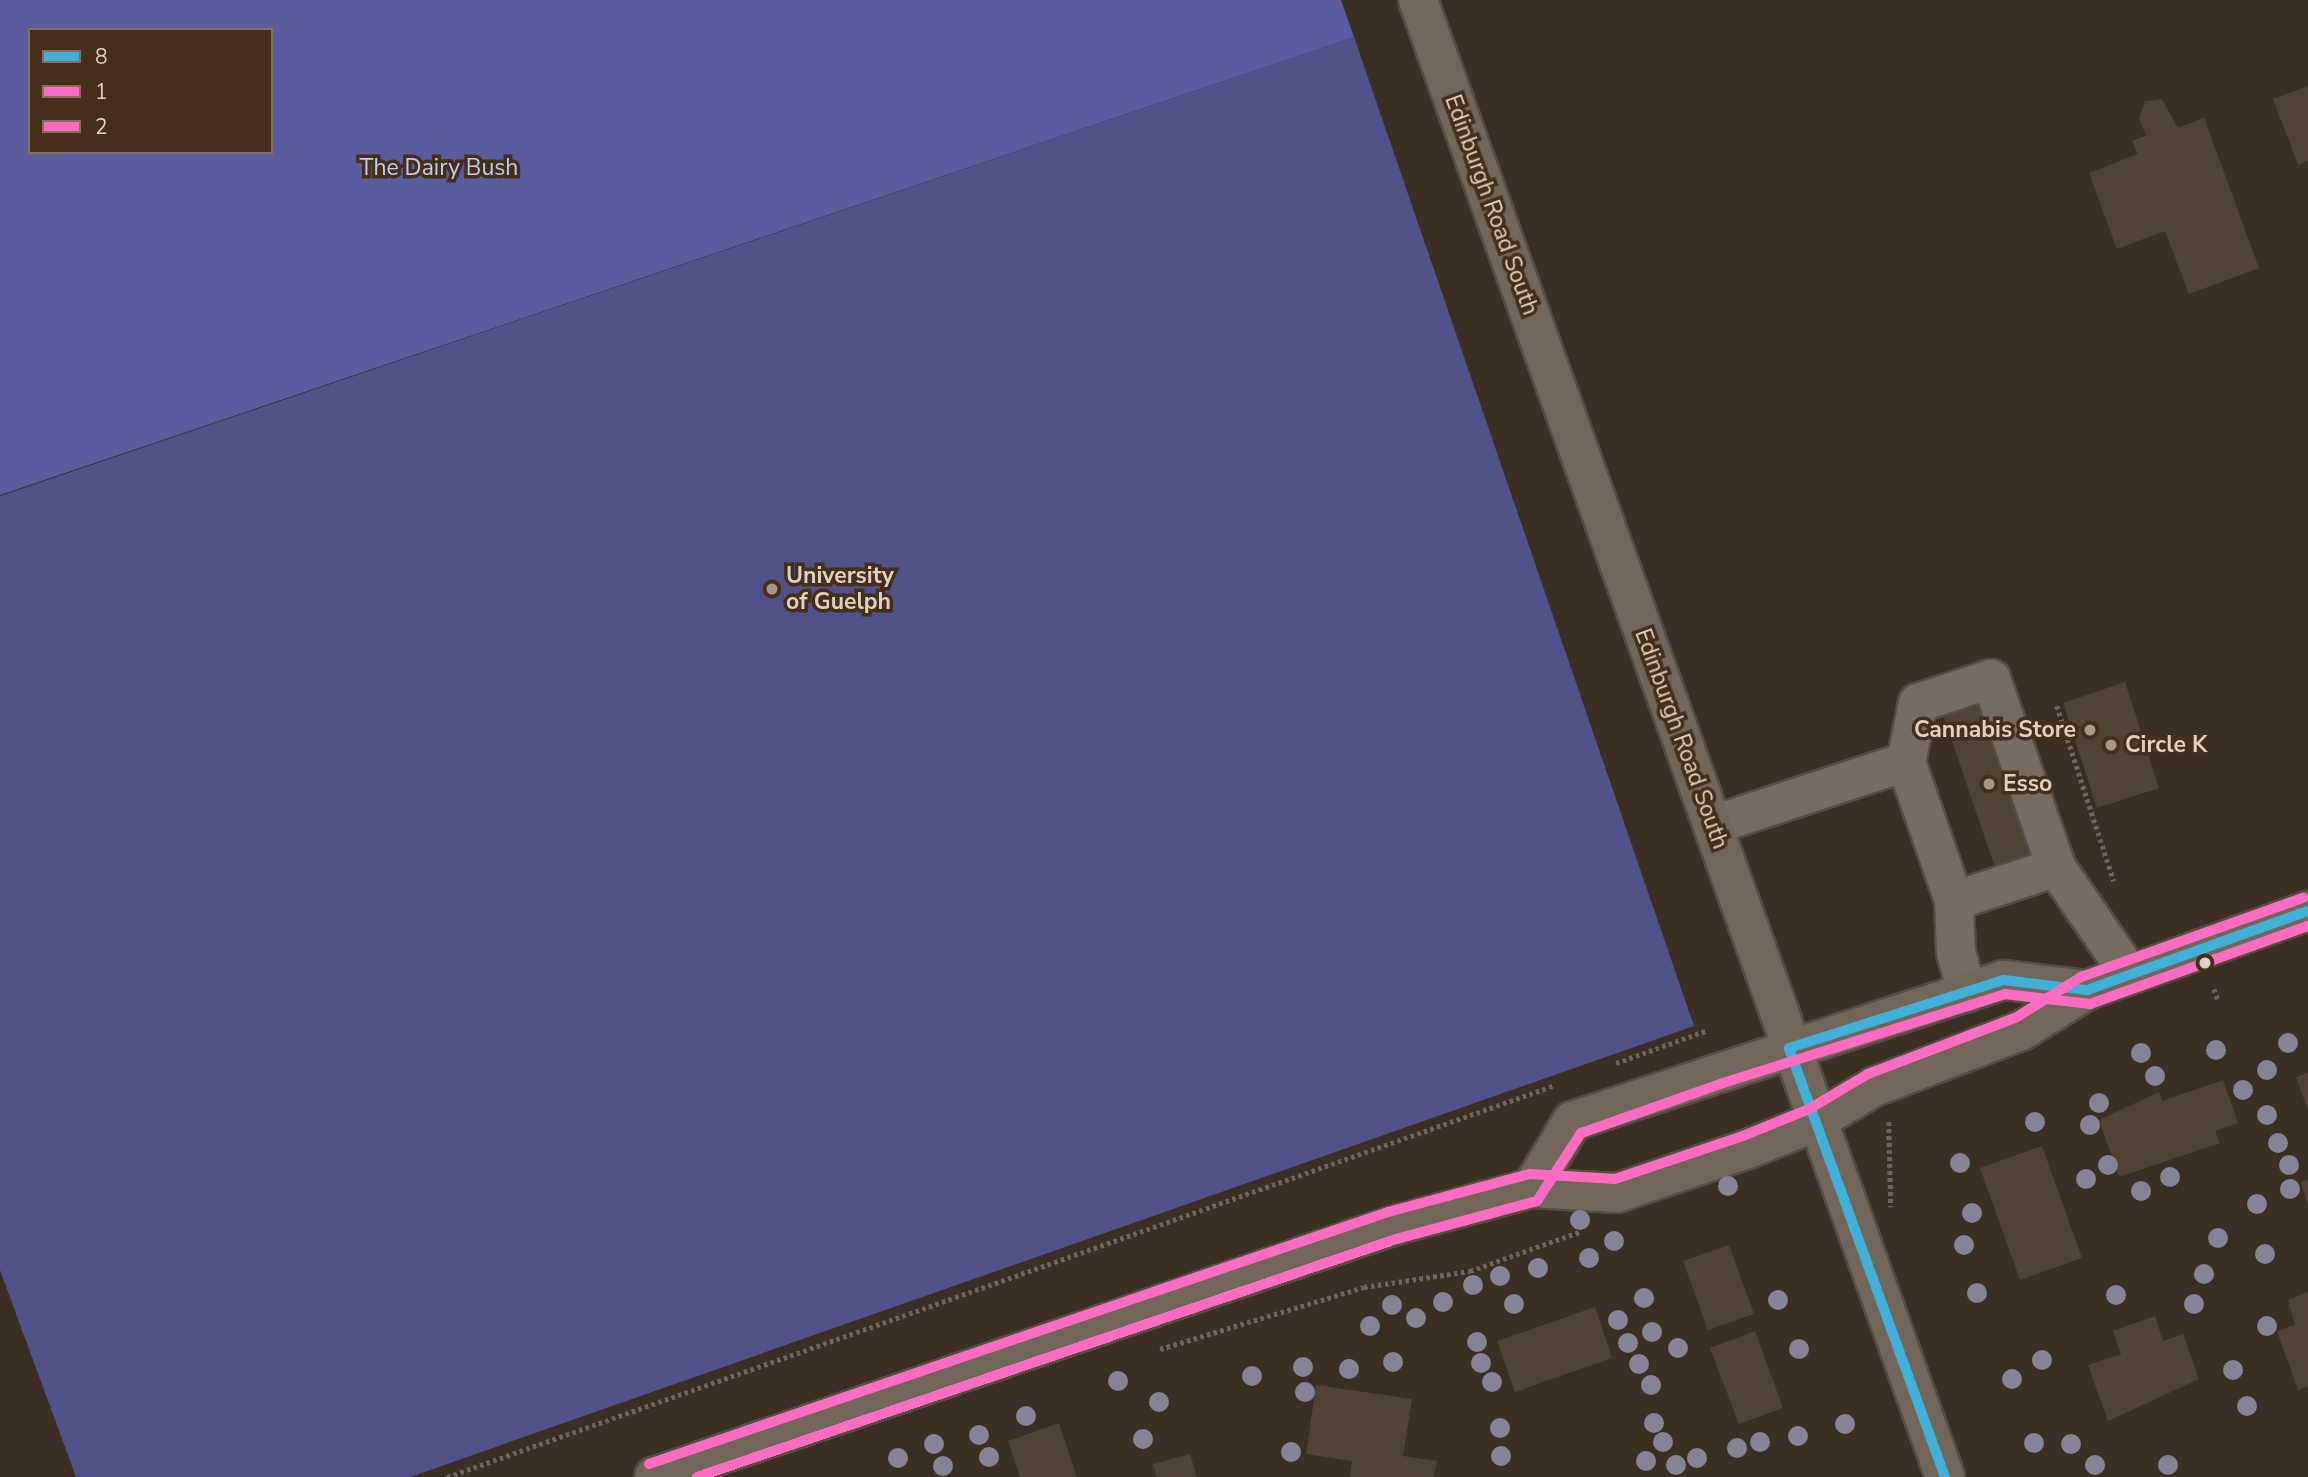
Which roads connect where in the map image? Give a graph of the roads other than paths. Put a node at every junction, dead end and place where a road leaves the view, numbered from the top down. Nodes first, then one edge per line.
1 (1420, 1) edge
2 (1906, 762) junction
3 (1713, 825) junction
4 (2056, 867) junction
5 (1954, 901) junction
6 (2308, 911) edge
7 (2130, 975) junction
8 (2087, 990) junction
9 (1967, 993) junction
10 (1789, 1048) junction
11 (1815, 1122) junction
12 (1532, 1188) junction
13 (654, 1477) edge
14 (1945, 1477) edge

1 - 3 main road, Edinburgh Road South
2 - 3 lane
2 - 4 lane
2 - 5 lane
3 - 10 main road, Edinburgh Road South
4 - 5 lane
4 - 7 lane
5 - 9 lane
6 - 7 main road
7 - 8 main road
8 - 9 main road
8 - 11 main road
9 - 10 main road
10 - 11 main road, Edinburgh Road South
10 - 12 main road
11 - 12 main road
11 - 14 main road, Edinburgh Road South
12 - 13 main road

